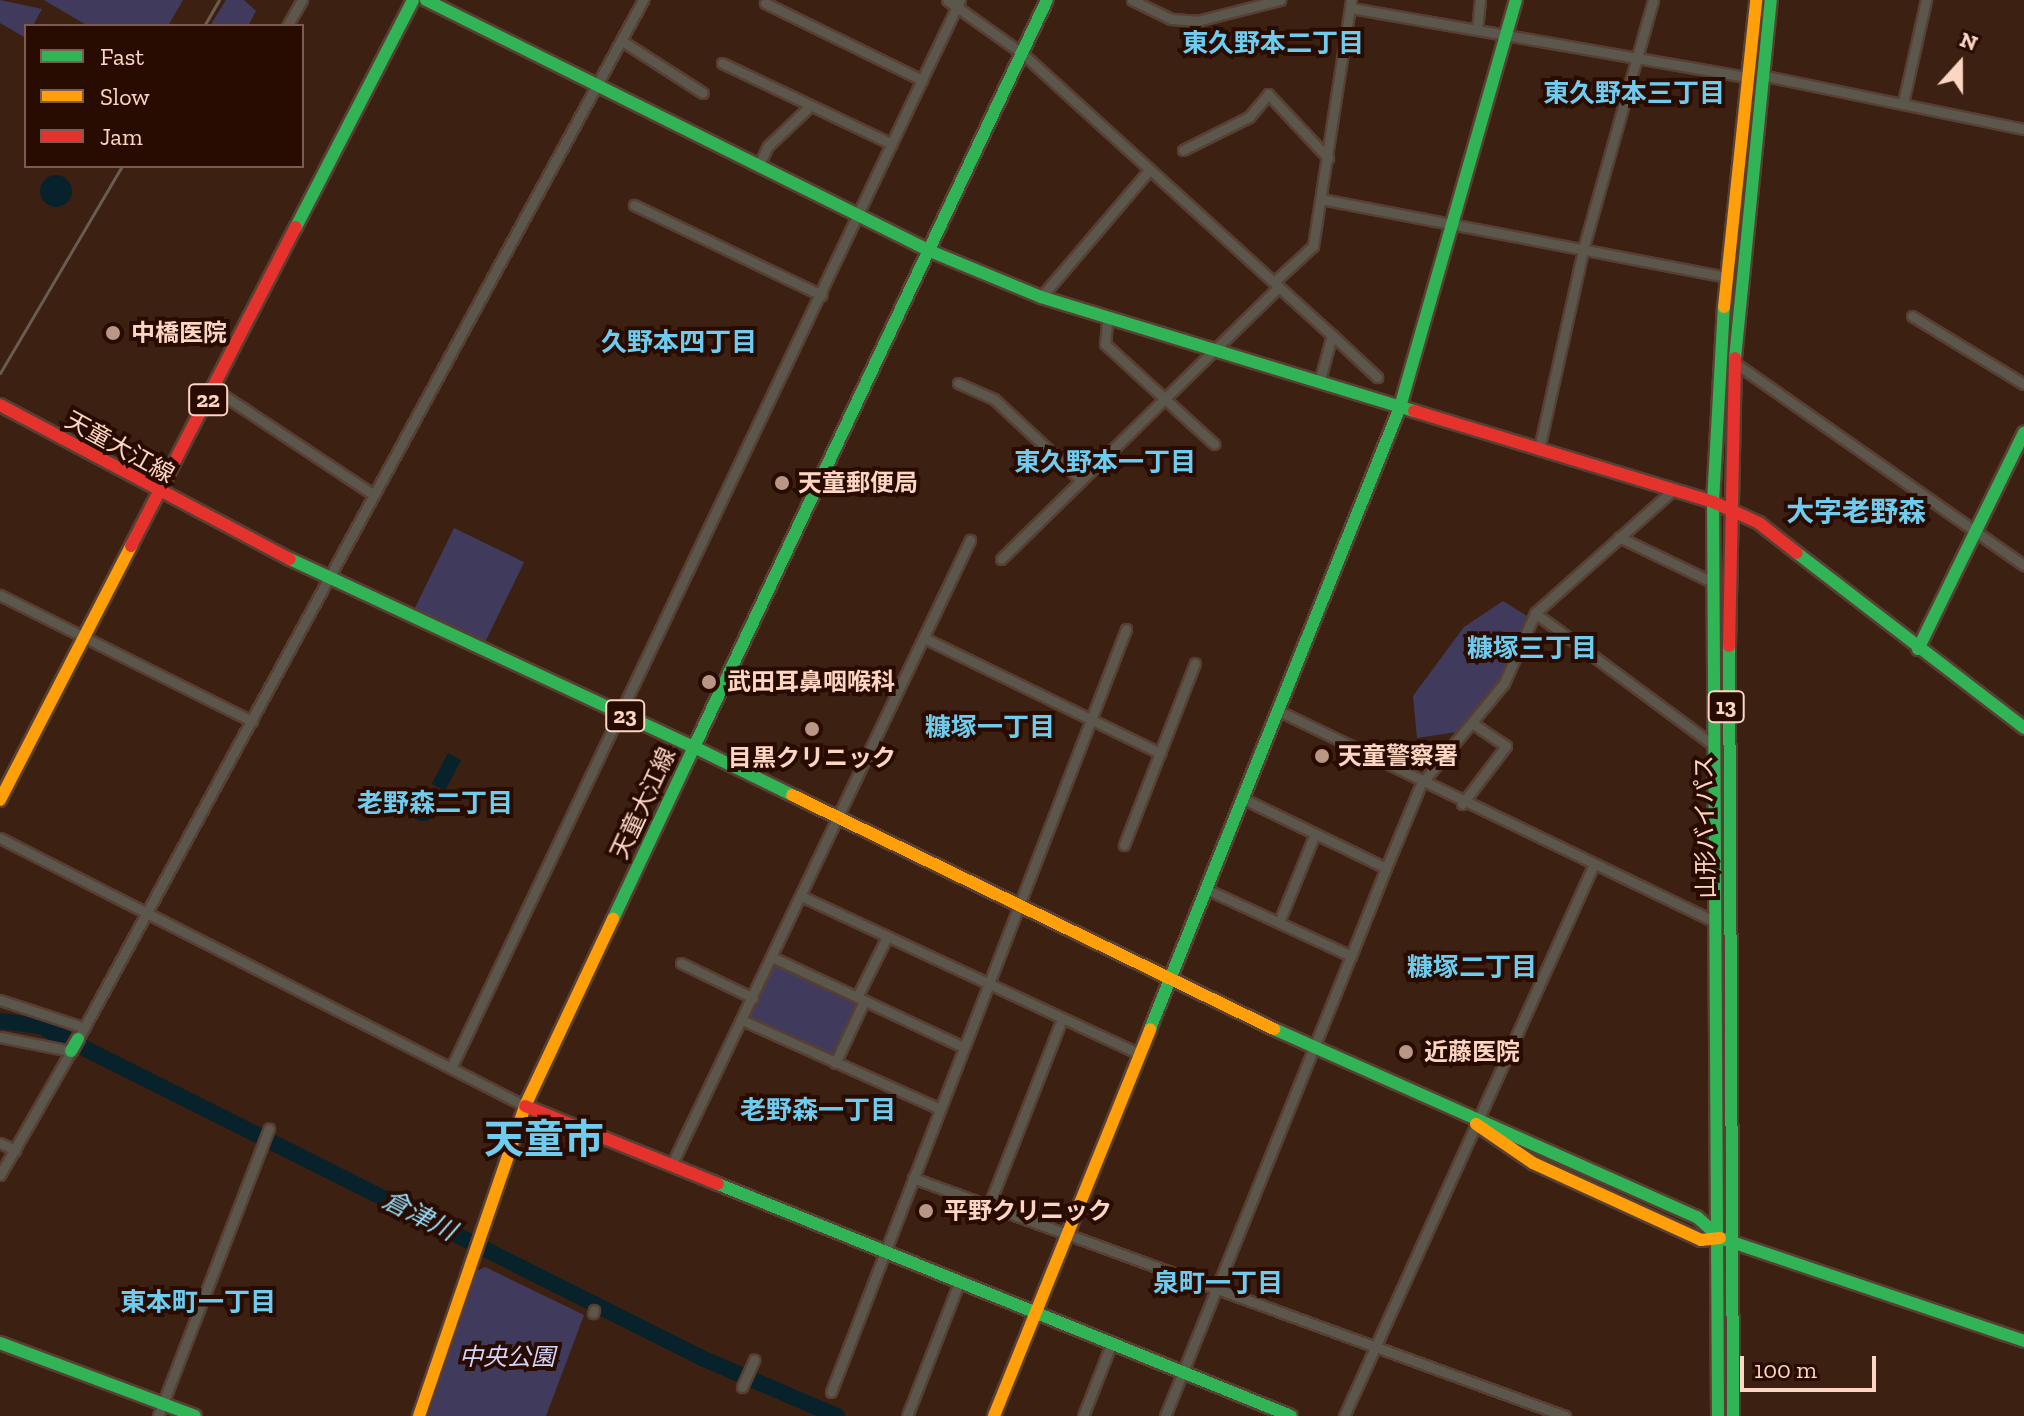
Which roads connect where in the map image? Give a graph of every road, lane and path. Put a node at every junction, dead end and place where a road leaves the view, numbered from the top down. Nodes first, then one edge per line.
1 (302, 0) edge
2 (413, 0) edge
3 (426, 0) edge
4 (643, 0) edge
5 (947, 0) edge
6 (1047, 0) edge
7 (1132, 0) edge
8 (1280, 0) edge
9 (1480, 0) edge
10 (1516, 0) edge
11 (1653, 0) edge
12 (1756, 0) edge
13 (1771, 0) edge
14 (1926, 0) edge
15 (765, 3) dead end
16 (958, 4) edge
17 (1351, 4) edge
18 (288, 24) edge
19 (1477, 29) junction
20 (1506, 34) junction
21 (622, 41) junction
22 (1023, 54) junction
23 (1639, 59) junction
24 (722, 63) dead end
25 (1760, 74) junction
26 (1746, 77) junction
27 (922, 80) junction
28 (597, 89) junction
29 (703, 93) dead end
30 (1903, 103) junction
31 (810, 106) junction
32 (2024, 129) edge
33 (892, 144) junction
34 (1183, 150) dead end
35 (1328, 158) junction
36 (758, 167) junction
37 (1149, 170) junction
38 (1321, 199) junction
39 (634, 205) dead end
40 (857, 215) junction
41 (1452, 224) junction
42 (1584, 246) junction
43 (930, 251) junction
44 (1726, 277) junction
45 (1276, 285) junction
46 (821, 295) junction
47 (1041, 297) junction
48 (1912, 316) dead end
49 (1107, 322) junction
50 (1332, 335) junction
51 (1210, 353) junction
52 (1734, 362) junction
53 (1377, 377) dead end
54 (958, 383) dead end
55 (1319, 383) junction
56 (2024, 384) edge
57 (214, 389) junction
58 (1164, 396) junction
59 (0, 405) edge
60 (1400, 407) junction
61 (2024, 433) edge
62 (1214, 444) dead end
63 (1539, 449) junction
64 (1081, 480) junction
65 (1673, 490) junction
66 (159, 494) junction
67 (374, 495) junction
68 (1713, 502) junction
69 (1728, 508) junction
70 (1975, 531) junction
71 (1619, 537) junction
72 (970, 540) dead end
73 (1001, 559) dead end
74 (2024, 565) edge
75 (329, 577) junction
76 (1712, 582) junction
77 (0, 595) edge
78 (1535, 613) junction
79 (1126, 629) dead end
80 (85, 637) junction
81 (924, 638) junction
82 (1918, 649) junction
83 (1195, 663) dead end
84 (1279, 711) junction
85 (620, 713) junction
86 (1092, 718) junction
87 (252, 721) junction
88 (1472, 723) junction
89 (2024, 728) edge
90 (1711, 743) junction
91 (694, 747) junction
92 (1160, 753) junction
93 (1421, 784) junction
94 (1242, 798) junction
95 (0, 800) edge
96 (1462, 804) junction
97 (838, 817) junction
98 (1315, 834) junction
99 (0, 838) edge
100 (1124, 845) dead end
101 (1593, 866) junction
102 (1386, 868) junction
103 (1206, 889) junction
104 (801, 896) junction
105 (1020, 903) junction
106 (151, 909) junction
107 (1279, 922) junction
108 (1715, 922) junction
109 (887, 937) junction
110 (1351, 956) junction
111 (772, 957) junction
112 (681, 963) dead end
113 (1170, 982) junction
114 (987, 984) junction
115 (753, 998) junction
116 (861, 999) junction
117 (0, 1000) edge
118 (1062, 1019) junction
119 (742, 1020) junction
120 (82, 1034) junction
121 (0, 1037) edge
122 (1313, 1046) junction
123 (963, 1047) junction
124 (71, 1051) junction
125 (1140, 1054) junction
126 (835, 1063) junction
127 (451, 1068) junction
128 (525, 1106) junction
129 (940, 1109) junction
130 (1476, 1124) junction
131 (269, 1129) dead end
132 (0, 1143) edge
133 (15, 1150) junction
134 (671, 1166) junction
135 (0, 1175) edge
136 (913, 1178) junction
137 (989, 1205) junction
138 (1068, 1234) junction
139 (1720, 1238) junction
140 (1735, 1244) junction
141 (886, 1251) junction
142 (960, 1280) junction
143 (1214, 1292) junction
144 (1036, 1310) junction
145 (2024, 1341) edge
146 (1112, 1342) junction
147 (0, 1343) edge
148 (1375, 1347) junction
149 (754, 1360) dead end
150 (1183, 1371) junction
151 (742, 1387) dead end
152 (831, 1392) dead end
153 (160, 1410) edge
154 (195, 1416) edge
155 (419, 1416) edge
156 (907, 1416) edge
157 (994, 1416) edge
158 (1083, 1416) edge
159 (1165, 1416) edge
160 (1291, 1416) edge
161 (1344, 1416) edge
162 (1565, 1416) edge
163 (1718, 1416) edge
164 (1733, 1416) edge

1 - 18 street
2 - 57 main road, 22
3 - 28 main road
4 - 21 street
5 - 16 street
6 - 22 main road
7 - 8 street
9 - 19 street
10 - 20 main road
11 - 23 street
12 - 26 main road, 山形バイパス / 13
13 - 25 main road, 山形バイパス / 13
14 - 30 street
15 - 27 street
16 - 22 street
16 - 27 street
17 - 19 street
17 - 35 street
19 - 20 street
20 - 23 street
20 - 41 main road
21 - 28 street
21 - 29 street
22 - 37 street
22 - 43 main road
23 - 26 street
23 - 42 street
24 - 31 street
25 - 30 street
25 - 52 main road, 山形バイパス / 13
26 - 44 main road, 山形バイパス / 13
27 - 33 street
28 - 36 main road
28 - 67 street
30 - 32 street
31 - 33 street
31 - 36 street
33 - 40 street
34 - 35 street
35 - 38 street
36 - 40 main road
37 - 45 street
37 - 47 street
38 - 41 street
38 - 45 street
39 - 46 street
40 - 43 main road
40 - 46 street
41 - 42 street
41 - 60 main road
42 - 44 street
42 - 63 street
43 - 47 main road
43 - 91 main road
44 - 68 main road, 山形バイパス / 13
45 - 50 street
45 - 51 street
46 - 85 street
47 - 49 main road
48 - 56 street
49 - 51 main road
49 - 58 street
50 - 53 street
50 - 55 street
51 - 55 main road
51 - 58 street
52 - 69 main road, 山形バイパス / 13
52 - 70 street
54 - 64 street
55 - 60 main road
57 - 66 main road, 22
57 - 67 street
58 - 62 street
58 - 64 street
59 - 66 main road, 天童大江線 / 23
60 - 63 main road
60 - 84 main road
61 - 70 main road
63 - 65 main road
64 - 73 street
65 - 68 main road
65 - 71 street
66 - 75 main road, 天童大江線 / 23
66 - 80 main road, 22
67 - 75 street
68 - 69 main road
68 - 76 main road, 山形バイパス / 13
69 - 82 main road
69 - 140 main road, 山形バイパス / 13
70 - 74 street
70 - 82 main road
71 - 76 street
71 - 78 street
72 - 81 street
75 - 85 main road, 天童大江線 / 23
75 - 87 street
76 - 90 main road, 山形バイパス / 13
77 - 80 street
78 - 88 street
78 - 90 street
79 - 86 street
80 - 87 street
80 - 95 main road, 22
81 - 86 street
81 - 97 street
82 - 89 main road
83 - 92 street
84 - 93 street
84 - 94 main road
85 - 91 main road, 天童大江線 / 23
85 - 127 street
86 - 92 street
86 - 105 street
87 - 106 street
88 - 93 street
88 - 96 street
90 - 108 main road, 山形バイパス / 13
91 - 97 main road
91 - 128 main road, 天童大江線
92 - 100 street
93 - 96 street
93 - 102 street
94 - 98 street
94 - 103 main road
96 - 101 street
97 - 104 street
97 - 105 main road
98 - 102 street
98 - 107 street
99 - 106 street
101 - 108 street
101 - 130 street
102 - 110 street
103 - 107 street
103 - 113 main road
104 - 109 street
104 - 111 street
105 - 113 main road
105 - 114 street
106 - 120 street
106 - 127 street
107 - 110 street
108 - 139 main road, 山形バイパス / 13
109 - 114 street
109 - 116 street
110 - 122 street
111 - 115 street
111 - 116 street
112 - 115 street
113 - 122 main road
113 - 125 main road
114 - 118 street
114 - 123 street
115 - 119 street
116 - 123 street
116 - 126 street
117 - 120 street
118 - 125 street
118 - 137 street
119 - 126 street
119 - 134 street
120 - 124 main road
121 - 124 street
122 - 130 main road
122 - 143 street
123 - 129 street
124 - 133 street
125 - 138 main road
126 - 129 street
127 - 128 street
128 - 134 main road
128 - 155 main road, 天童大江線
129 - 136 street
130 - 139 main road
130 - 139 main road
130 - 148 street
131 - 153 street
132 - 133 street
133 - 135 street
134 - 141 main road
136 - 137 street
136 - 141 street
137 - 138 street
138 - 143 street
138 - 144 main road
139 - 140 main road
139 - 163 main road, 山形バイパス / 13
140 - 145 main road
140 - 164 main road, 山形バイパス / 13
141 - 142 main road
141 - 152 street
142 - 144 main road
142 - 156 street
143 - 148 street
143 - 150 street
144 - 146 main road
144 - 157 main road
146 - 150 main road
146 - 158 street
147 - 153 main road
148 - 161 street
148 - 162 street
149 - 151 street
150 - 159 street
150 - 160 main road
153 - 154 main road

